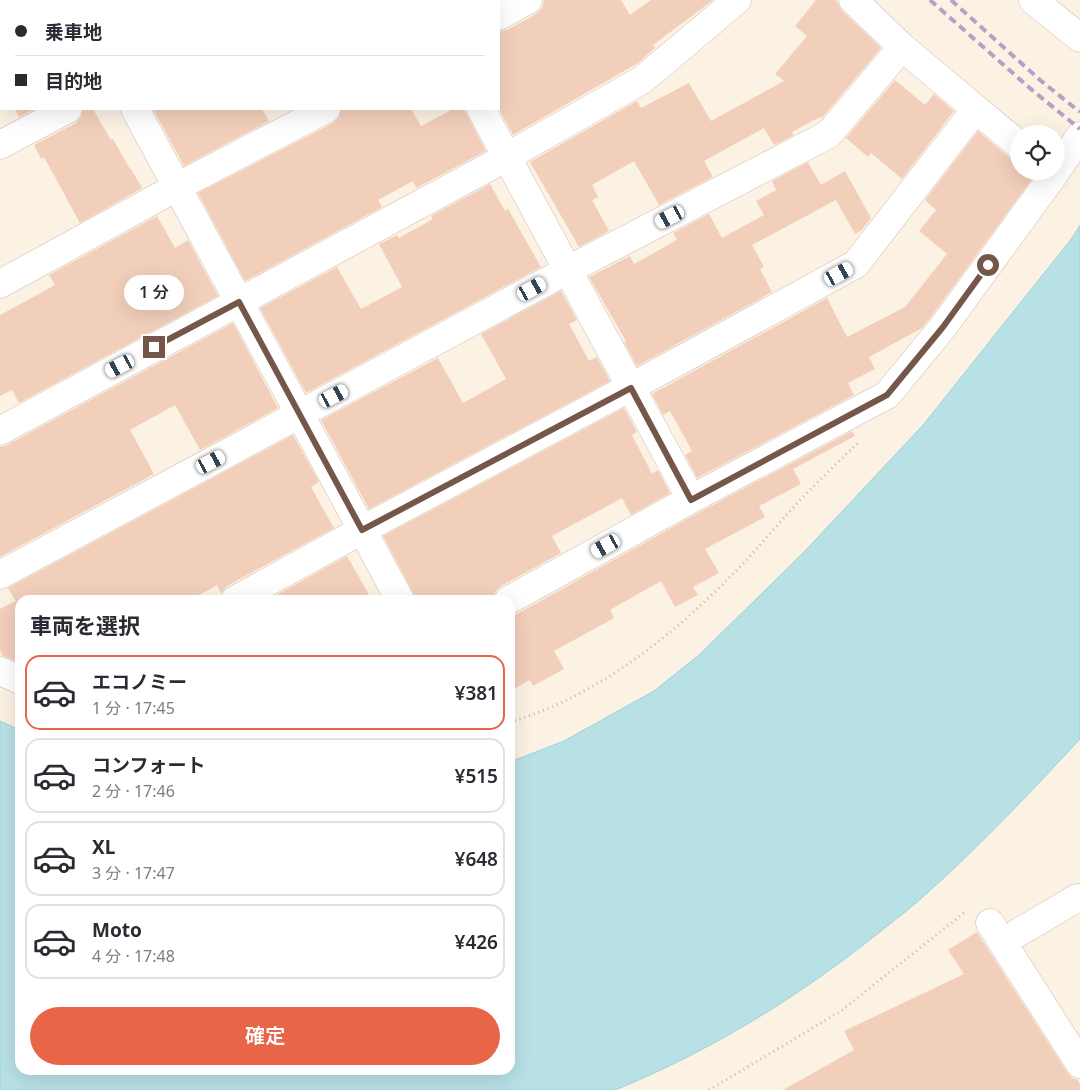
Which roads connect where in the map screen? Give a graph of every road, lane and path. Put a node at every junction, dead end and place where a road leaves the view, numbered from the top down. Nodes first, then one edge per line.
1 (528, 0) edge
2 (737, 0) edge
3 (854, 0) edge
4 (1033, 0) edge
5 (500, 15) edge
6 (1080, 38) edge
7 (902, 47) junction
8 (66, 110) edge
9 (136, 110) edge
10 (324, 110) edge
11 (482, 110) edge
12 (975, 110) junction
13 (1080, 136) edge
14 (1010, 137) edge
15 (0, 145) edge
16 (507, 157) junction
17 (1065, 157) edge
18 (1048, 180) edge
19 (177, 186) junction
20 (568, 270) junction
21 (0, 284) edge
22 (239, 302) junction
23 (631, 388) junction
24 (300, 415) junction
25 (0, 430) edge
26 (864, 436) dead end
27 (691, 500) junction
28 (362, 530) junction
29 (0, 575) edge
30 (244, 595) edge
31 (397, 595) edge
32 (515, 597) edge
33 (0, 671) edge
34 (15, 678) edge
35 (515, 720) edge
36 (1076, 898) dead end
37 (994, 920) junction
38 (1080, 1035) edge
39 (1080, 1064) edge
40 (709, 1090) edge

1 - 5 street
2 - 16 street
3 - 7 street
4 - 6 street
7 - 12 street
7 - 20 street
8 - 15 street
9 - 19 street
10 - 19 street
11 - 16 street
12 - 14 street
12 - 23 street
13 - 17 street
16 - 20 street
16 - 22 street
18 - 27 street
19 - 21 street
19 - 22 street
20 - 23 street
20 - 24 street
22 - 24 street
22 - 25 street
23 - 27 street
23 - 28 street
24 - 28 street
24 - 29 street
26 - 35 path
27 - 32 street
28 - 30 street
28 - 31 street
33 - 34 street
36 - 37 street
37 - 38 street
37 - 39 street
37 - 40 path

